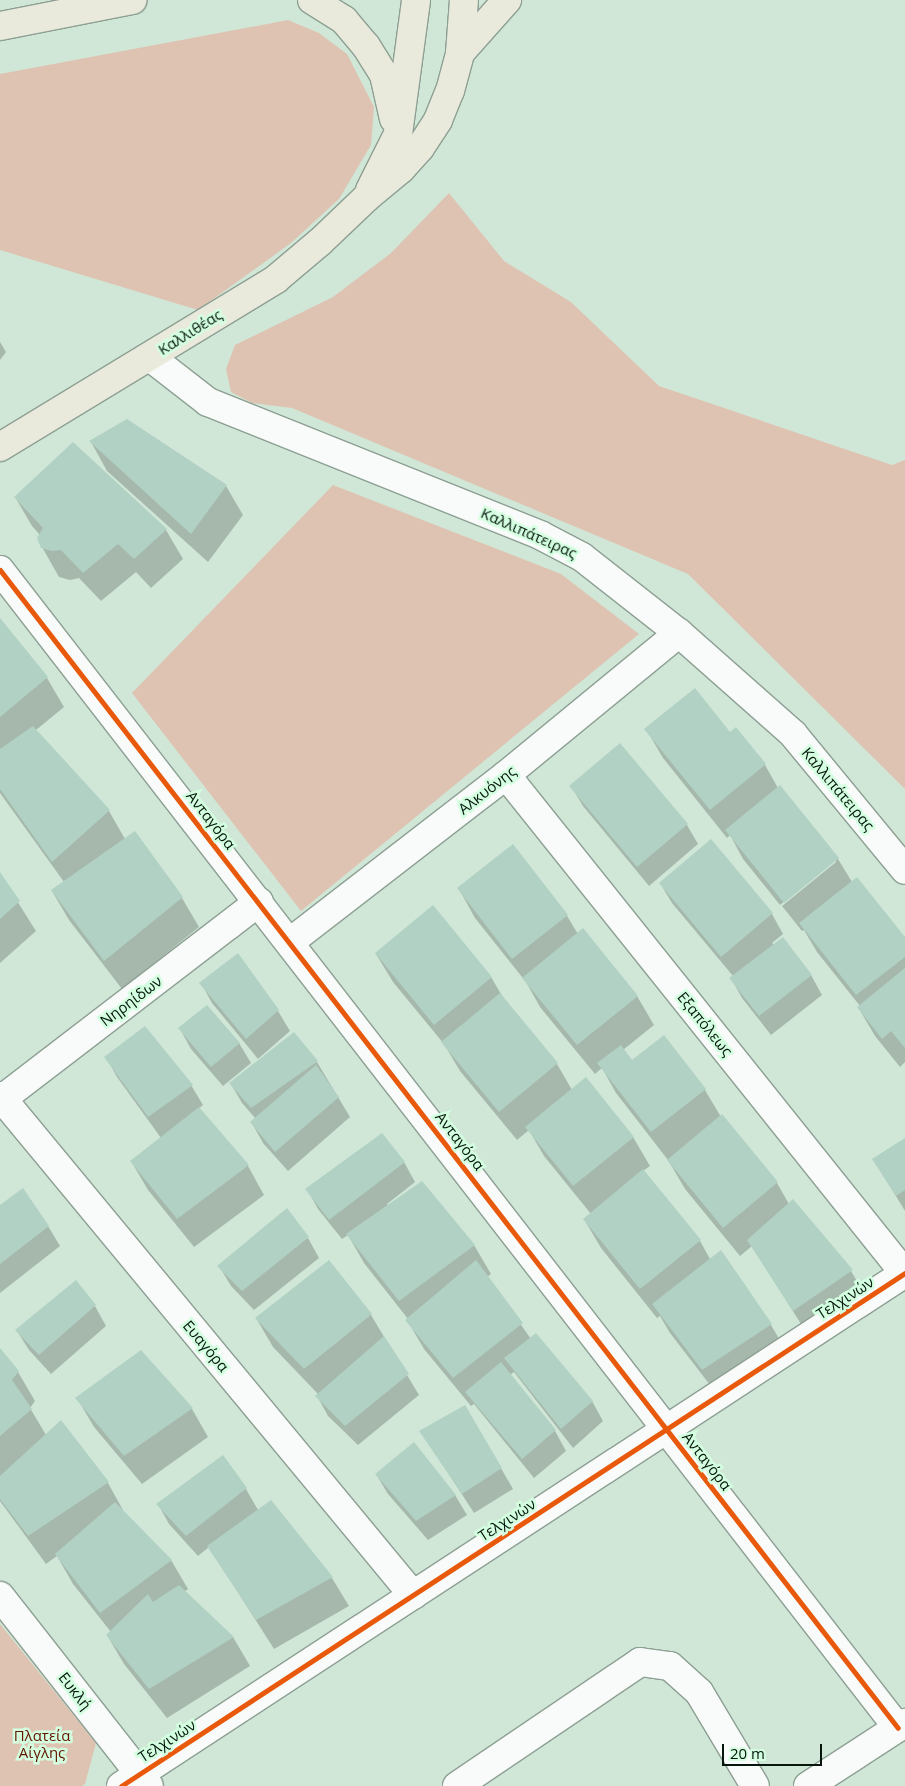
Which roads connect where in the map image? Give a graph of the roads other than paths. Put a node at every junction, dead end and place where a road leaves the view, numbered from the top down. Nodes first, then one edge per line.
1 (132, 0) edge
2 (312, 0) edge
3 (416, 0) edge
4 (464, 0) edge
5 (507, 0) edge
6 (0, 26) edge
7 (460, 53) junction
8 (398, 134) junction
9 (366, 198) junction
10 (150, 357) junction
11 (0, 447) edge
12 (0, 570) edge
13 (680, 633) junction
14 (506, 775) junction
15 (905, 870) edge
16 (260, 902) junction
17 (290, 942) junction
18 (1, 1098) edge
19 (905, 1273) edge
20 (668, 1430) junction
21 (0, 1596) edge
22 (413, 1596) junction
23 (901, 1726) edge
24 (137, 1782) edge
25 (457, 1786) edge
26 (755, 1786) edge
27 (808, 1786) edge

1 - 6 main road
2 - 8 main road
3 - 8 main road, Καλλιθέας
4 - 7 main road, Καλλιθέας
5 - 7 main road
7 - 9 main road, Καλλιθέας
8 - 9 main road, Καλλιθέας
9 - 10 main road, Καλλιθέας
10 - 11 main road, Καλλιθέας
10 - 13 street, Καλλιπάτειρας
12 - 16 street, Ανταγόρα
13 - 14 street, Αλκυόνης
13 - 15 street, Καλλιπάτειρας
14 - 17 street, Αλκυόνης
14 - 19 street, Εξαπόλεως
16 - 17 street, Ανταγόρα
16 - 18 street, Νηρηίδων
17 - 20 street, Ανταγόρα
18 - 22 street, Ευαγόρα
19 - 20 street, Τελχινών
20 - 22 street, Τελχινών
20 - 23 street, Ανταγόρα
21 - 24 street, Ευκλή
22 - 24 street, Τελχινών
23 - 27 street
25 - 26 street

